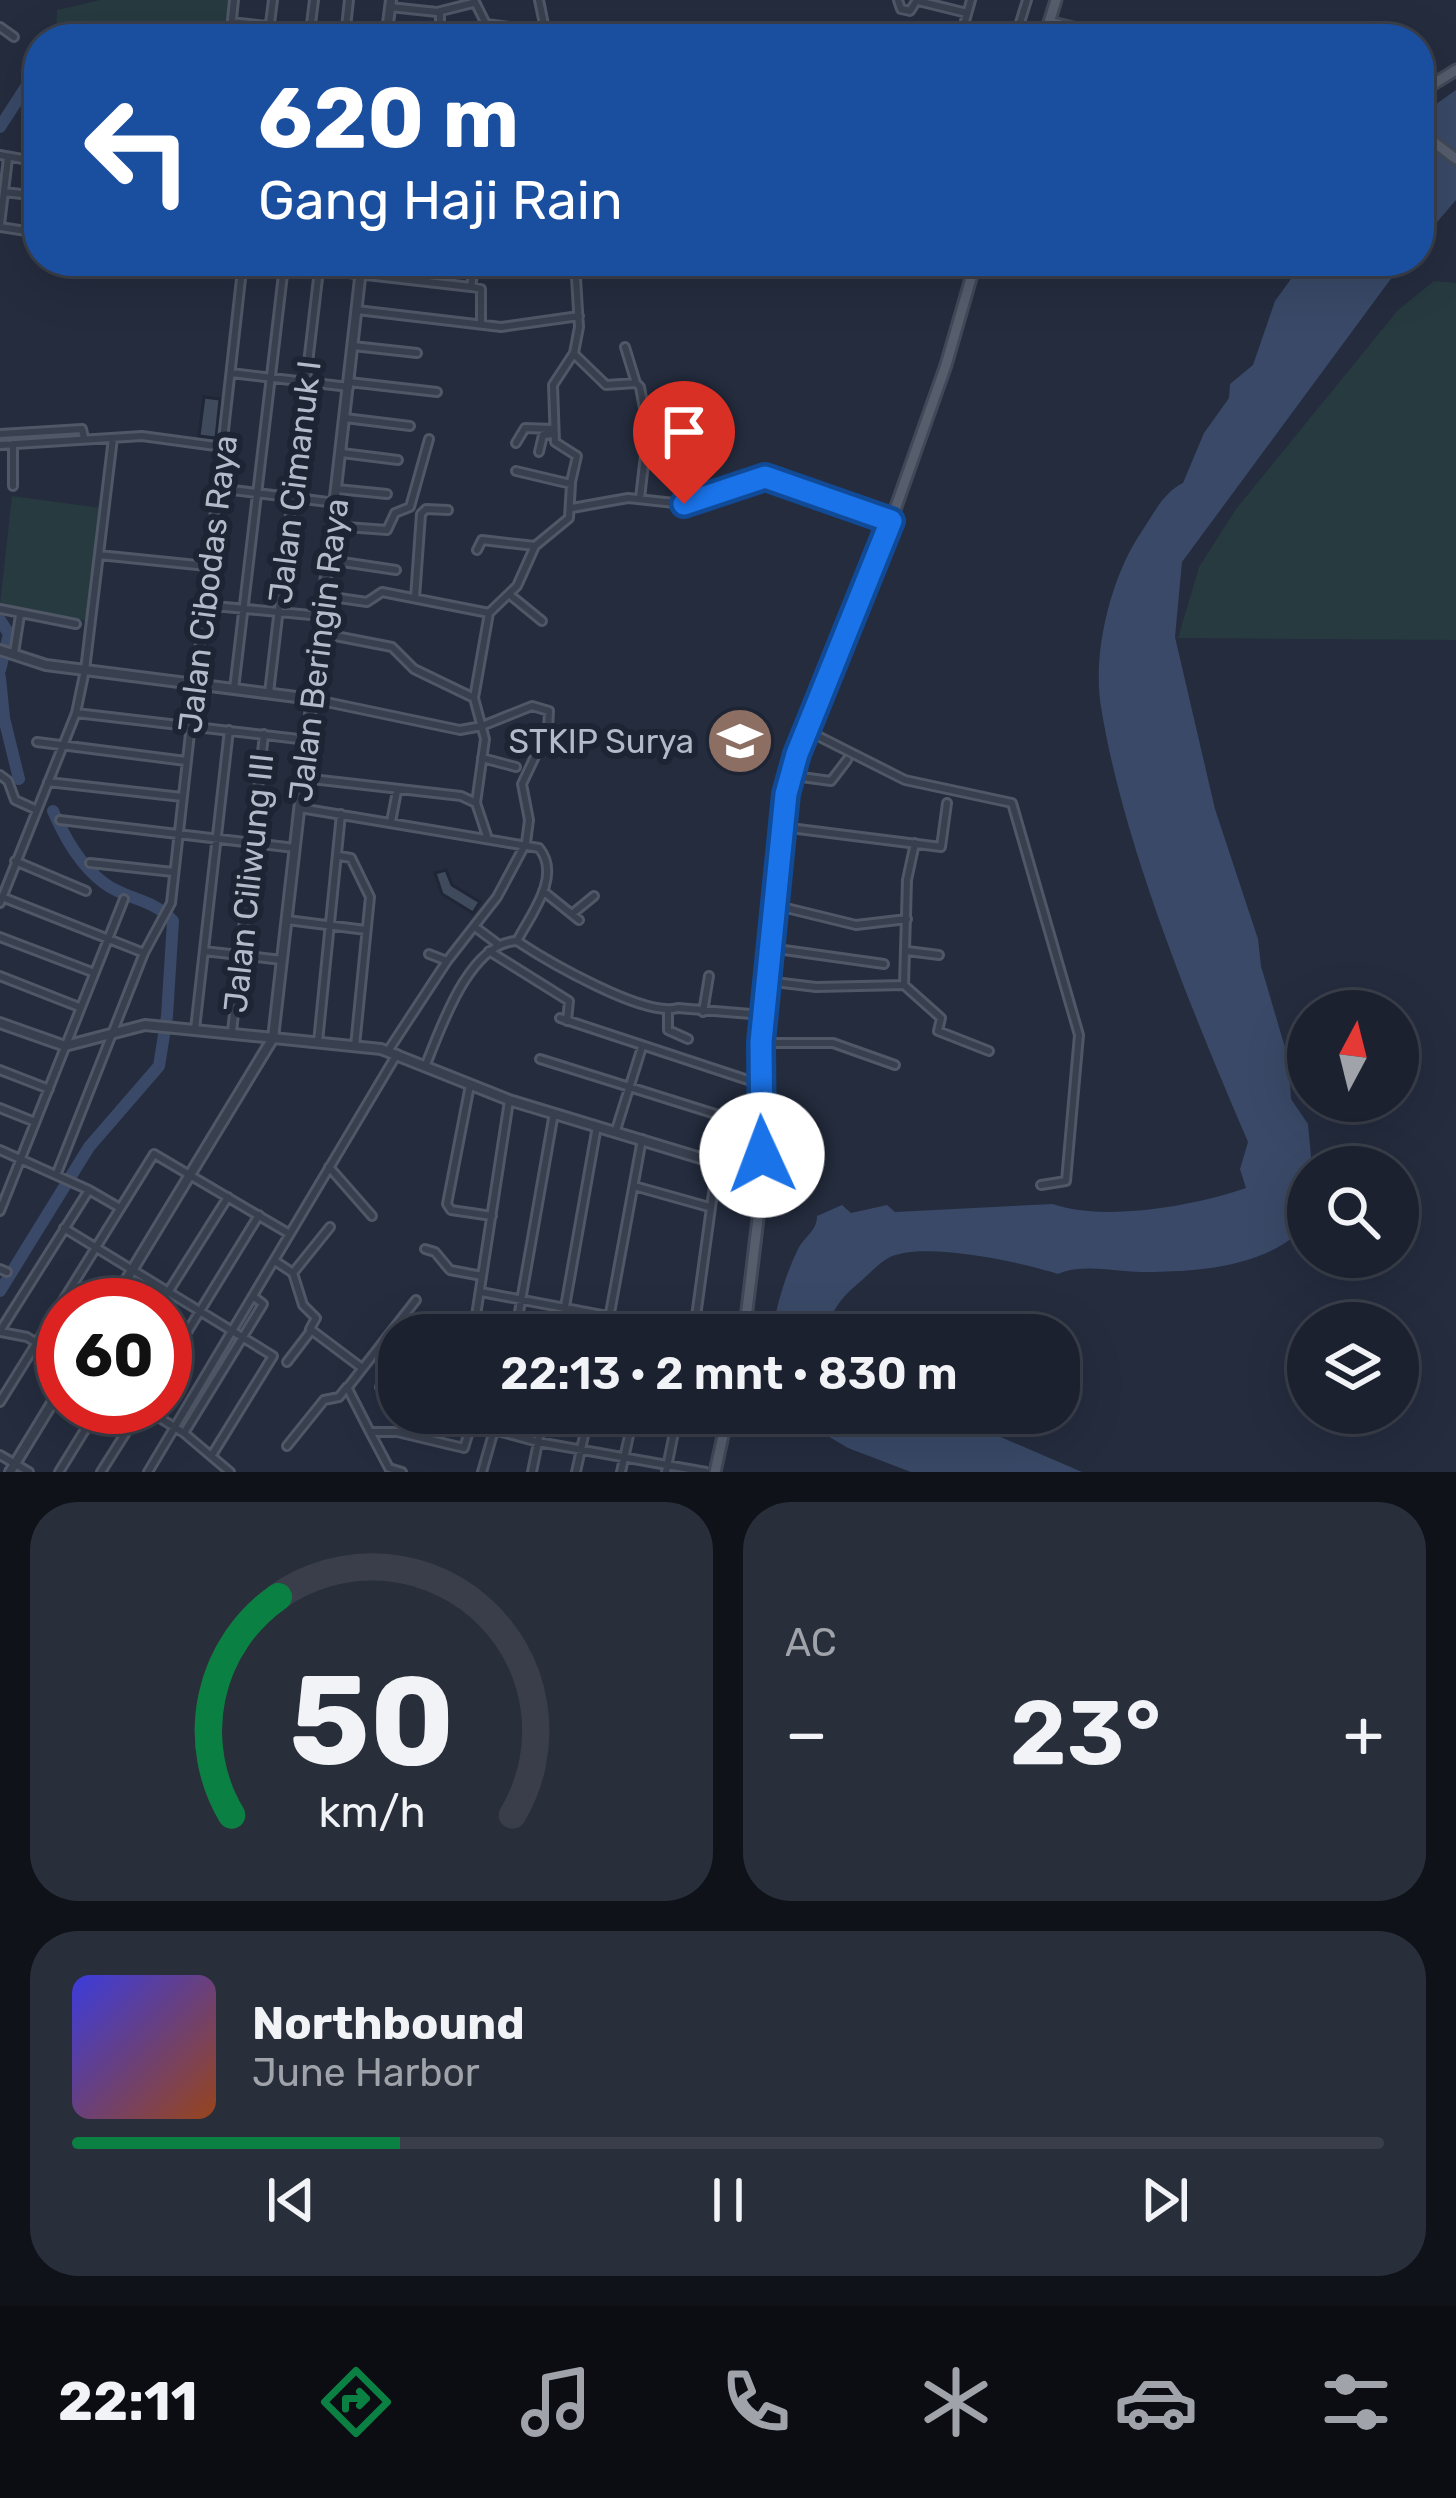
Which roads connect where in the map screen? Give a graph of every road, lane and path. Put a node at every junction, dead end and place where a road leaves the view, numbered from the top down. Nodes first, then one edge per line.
1 (234, 0) edge
2 (898, 0) edge
3 (918, 0) edge
4 (971, 0) edge
5 (1056, 0) edge
6 (473, 2) edge
7 (391, 4) edge
8 (440, 12) junction
9 (967, 13) junction
10 (232, 22) joint
11 (1049, 22) joint
12 (247, 24) edge
13 (440, 24) edge
14 (964, 24) edge
15 (1057, 24) edge
16 (0, 27) edge
17 (14, 37) dead end
18 (4, 157) edge
19 (4, 192) junction
20 (24, 194) edge
21 (1, 215) edge
22 (0, 226) edge
23 (241, 276) edge
24 (283, 276) edge
25 (318, 276) edge
26 (360, 276) edge
27 (369, 276) edge
28 (473, 276) edge
29 (576, 276) edge
30 (972, 276) edge
31 (471, 287) junction
32 (357, 310) junction
33 (580, 316) junction
34 (481, 324) junction
35 (353, 346) junction
36 (625, 347) dead end
37 (417, 353) dead end
38 (574, 353) junction
39 (231, 373) junction
40 (269, 377) junction
41 (306, 382) junction
42 (636, 383) junction
43 (349, 385) junction
44 (437, 392) dead end
45 (345, 418) junction
46 (410, 426) dead end
47 (554, 431) junction
48 (0, 434) edge
49 (84, 438) junction
50 (113, 438) junction
51 (429, 439) dead end
52 (516, 443) dead end
53 (13, 444) junction
54 (0, 445) edge
55 (223, 447) junction
56 (538, 452) dead end
57 (341, 453) junction
58 (398, 460) dead end
59 (516, 471) dead end
60 (571, 484) junction
61 (13, 486) dead end
62 (217, 488) junction
63 (337, 489) junction
64 (256, 493) junction
65 (386, 494) dead end
66 (292, 497) junction
67 (640, 498) junction
68 (336, 503) junction
69 (572, 508) junction
70 (448, 509) dead end
71 (891, 521) junction
72 (333, 526) junction
73 (535, 546) junction
74 (477, 550) dead end
75 (99, 555) junction
76 (328, 560) junction
77 (207, 566) junction
78 (396, 570) dead end
79 (510, 595) junction
80 (324, 596) junction
81 (416, 598) junction
82 (203, 605) junction
83 (243, 608) junction
84 (0, 609) edge
85 (279, 612) junction
86 (489, 613) junction
87 (20, 615) junction
88 (322, 616) junction
89 (542, 621) dead end
90 (76, 624) dead end
91 (320, 633) junction
92 (0, 650) edge
93 (12, 655) junction
94 (86, 670) junction
95 (193, 683) junction
96 (233, 689) junction
97 (269, 693) junction
98 (474, 698) junction
99 (312, 699) junction
100 (76, 713) junction
101 (190, 725) junction
102 (482, 726) junction
103 (229, 730) junction
104 (807, 731) junction
105 (264, 734) junction
106 (307, 740) junction
107 (37, 742) dead end
108 (63, 747) junction
109 (482, 758) junction
110 (186, 760) junction
111 (847, 760) dead end
112 (516, 767) dead end
113 (790, 775) junction
114 (2, 776) edge
115 (303, 778) junction
116 (47, 782) junction
117 (0, 787) edge
118 (397, 791) junction
119 (182, 797) junction
120 (947, 802) dead end
121 (476, 803) junction
122 (300, 808) junction
123 (35, 809) junction
124 (341, 814) junction
125 (60, 820) dead end
126 (391, 822) junction
127 (782, 827) junction
128 (178, 835) junction
129 (488, 836) junction
130 (216, 839) junction
131 (252, 843) junction
132 (526, 843) junction
133 (914, 843) junction
134 (295, 848) junction
135 (338, 856) junction
136 (15, 861) junction
137 (90, 863) dead end
138 (173, 872) junction
139 (86, 891) dead end
140 (543, 891) junction
141 (594, 896) dead end
142 (1, 899) edge
143 (124, 899) dead end
144 (774, 905) junction
145 (287, 920) junction
146 (907, 920) junction
147 (330, 926) junction
148 (475, 927) junction
149 (366, 930) junction
150 (0, 937) edge
151 (106, 937) junction
152 (517, 941) junction
153 (499, 945) junction
154 (770, 947) junction
155 (204, 951) junction
156 (489, 951) junction
157 (908, 951) junction
158 (144, 953) junction
159 (429, 954) dead end
160 (240, 955) junction
161 (939, 955) dead end
162 (282, 960) junction
163 (447, 961) junction
164 (884, 964) dead end
165 (93, 972) junction
166 (0, 976) edge
167 (709, 976) dead end
168 (766, 981) junction
169 (904, 985) junction
170 (79, 1007) junction
171 (668, 1011) junction
172 (704, 1012) junction
173 (764, 1016) junction
174 (0, 1023) edge
175 (195, 1029) junction
176 (232, 1032) junction
177 (115, 1034) junction
178 (273, 1039) junction
179 (688, 1039) dead end
180 (317, 1042) junction
181 (761, 1042) junction
182 (65, 1046) junction
183 (355, 1046) junction
184 (642, 1046) junction
185 (989, 1051) dead end
186 (393, 1053) junction
187 (540, 1059) dead end
188 (895, 1065) dead end
189 (424, 1068) junction
190 (0, 1070) edge
191 (760, 1084) junction
192 (470, 1085) junction
193 (49, 1089) junction
194 (629, 1089) junction
195 (509, 1100) junction
196 (0, 1108) edge
197 (554, 1113) junction
198 (35, 1122) junction
199 (598, 1124) junction
200 (761, 1129) junction
201 (616, 1130) junction
202 (642, 1138) junction
203 (0, 1150) edge
204 (21, 1159) junction
205 (717, 1164) junction
206 (328, 1167) junction
207 (61, 1175) junction
208 (763, 1176) junction
209 (193, 1177) junction
210 (806, 1180) dead end
211 (1041, 1185) dead end
212 (634, 1186) junction
213 (89, 1190) junction
214 (228, 1197) junction
215 (709, 1207) junction
216 (120, 1208) junction
217 (0, 1210) edge
218 (259, 1215) junction
219 (372, 1216) dead end
220 (492, 1216) junction
221 (330, 1227) dead end
222 (64, 1228) junction
223 (288, 1234) junction
224 (96, 1247) junction
225 (425, 1250) dead end
226 (275, 1261) junction
227 (133, 1269) junction
228 (293, 1273) junction
229 (482, 1276) junction
230 (77, 1278) edge
231 (128, 1278) edge
232 (148, 1278) edge
233 (177, 1278) edge
234 (479, 1292) junction
235 (416, 1300) dead end
236 (522, 1300) junction
237 (192, 1305) edge
238 (566, 1309) junction
239 (200, 1310) junction
240 (476, 1314) edge
241 (519, 1314) edge
242 (565, 1314) edge
243 (594, 1314) edge
244 (611, 1314) edge
245 (696, 1314) edge
246 (747, 1314) edge
247 (192, 1323) edge
248 (311, 1330) junction
249 (0, 1331) edge
250 (238, 1334) junction
251 (36, 1343) joint
252 (287, 1362) dead end
253 (362, 1368) junction
254 (347, 1387) junction
255 (192, 1399) edge
256 (0, 1402) edge
257 (192, 1418) edge
258 (36, 1429) edge
259 (370, 1432) junction
260 (378, 1432) edge
261 (82, 1434) edge
262 (125, 1434) edge
263 (169, 1434) edge
264 (185, 1434) edge
265 (405, 1434) edge
266 (468, 1434) edge
267 (494, 1434) edge
268 (504, 1434) edge
269 (540, 1434) edge
270 (584, 1434) edge
271 (629, 1434) edge
272 (674, 1434) edge
273 (722, 1434) edge
274 (538, 1442) junction
275 (286, 1446) dead end
276 (581, 1450) junction
277 (0, 1455) edge
278 (212, 1455) junction
279 (624, 1459) junction
280 (12, 1468) edge
281 (667, 1469) edge
282 (29, 1472) edge
283 (59, 1472) edge
284 (101, 1472) edge
285 (148, 1472) edge
286 (230, 1472) edge
287 (402, 1472) edge
288 (482, 1472) edge
289 (532, 1472) edge
290 (576, 1472) edge
291 (621, 1472) edge
292 (711, 1472) edge

1 - 10 street
2 - 3 street
3 - 9 street
4 - 9 street
5 - 11 main road
6 - 8 street
7 - 8 street
8 - 13 street
9 - 14 street
10 - 12 street
11 - 15 main road
16 - 17 street
18 - 19 street
19 - 20 street
19 - 21 street
21 - 22 street
23 - 39 street, Jalan Cibodas Raya
24 - 40 street
25 - 41 street, Jalan Cimanuk I
26 - 32 street, Jalan Beringin Raya
27 - 31 street
28 - 31 street
29 - 33 street
30 - 71 main road
31 - 34 street
32 - 34 street
32 - 35 street, Jalan Beringin Raya
33 - 34 street
33 - 38 street
35 - 37 street
35 - 43 street, Jalan Beringin Raya
36 - 42 street
38 - 42 street
38 - 47 street
39 - 40 street
39 - 55 street, Jalan Cibodas Raya
40 - 41 street
40 - 64 street
41 - 43 street
41 - 66 street, Jalan Cimanuk I
42 - 67 street
43 - 44 street
43 - 45 street, Jalan Beringin Raya
45 - 46 street
45 - 57 street, Jalan Beringin Raya
47 - 52 street
47 - 56 street
47 - 60 street
48 - 49 street
49 - 50 street
49 - 53 street
50 - 55 street
50 - 75 street
51 - 72 street
53 - 54 street
53 - 61 street
55 - 62 street, Jalan Cibodas Raya
57 - 58 street
57 - 63 street, Jalan Beringin Raya
59 - 60 street
60 - 69 street
62 - 64 street
62 - 77 street, Jalan Cibodas Raya
63 - 65 street
63 - 68 street, Jalan Beringin Raya
64 - 66 street
64 - 83 street
66 - 68 street
66 - 85 street, Jalan Cimanuk I
67 - 69 street
67 - 71 street
68 - 72 street, Jalan Beringin Raya
69 - 73 street
70 - 81 street
71 - 104 main road
72 - 76 street, Jalan Beringin Raya
73 - 74 street
73 - 79 street
75 - 77 street
75 - 94 street
76 - 78 street
76 - 80 street, Jalan Beringin Raya
77 - 82 street, Jalan Cibodas Raya
79 - 86 street
79 - 89 street
80 - 81 street
80 - 88 street, Jalan Beringin Raya
81 - 86 street
82 - 83 street
82 - 95 street, Jalan Cibodas Raya
83 - 85 street
83 - 96 street
84 - 87 street
85 - 88 street
85 - 97 street, Jalan Cimanuk I
86 - 98 street
87 - 90 street
87 - 93 street
88 - 91 street, Jalan Beringin Raya
91 - 98 street
91 - 99 street, Jalan Beringin Raya
92 - 93 street
93 - 94 street
94 - 95 street
94 - 100 street
95 - 96 street
95 - 101 street, Jalan Cibodas Raya
96 - 97 street
97 - 99 street
98 - 102 street
99 - 102 street
99 - 106 street, Jalan Beringin Raya
100 - 101 street
100 - 108 street
101 - 103 street
101 - 110 street, Jalan Cibodas Raya
102 - 109 street
102 - 132 street
103 - 105 street
103 - 130 street
104 - 113 main road
104 - 211 street
105 - 106 street
105 - 131 street, Jalan Ciliwung III
106 - 115 street, Jalan Beringin Raya
107 - 108 street
108 - 110 street
108 - 116 street
109 - 112 street
109 - 121 street
110 - 119 street, Jalan Cibodas Raya
111 - 113 street
113 - 127 main road
114 - 117 street
114 - 123 street
115 - 118 street
115 - 122 street, Jalan Beringin Raya
116 - 119 street
116 - 123 street
118 - 121 street
118 - 126 street
119 - 128 street, Jalan Cibodas Raya
120 - 133 street
121 - 129 street
122 - 124 street
122 - 134 street, Jalan Beringin Raya
123 - 136 street
124 - 126 street
124 - 135 street
125 - 128 street
126 - 129 street
127 - 133 street
127 - 144 main road
128 - 130 street
128 - 138 street, Jalan Cibodas Raya
129 - 132 street
130 - 131 street
130 - 155 street
131 - 134 street
131 - 160 street, Jalan Ciliwung III
132 - 140 street
132 - 148 street
133 - 146 street
134 - 145 street, Jalan Beringin Raya
135 - 147 street
135 - 149 street
136 - 139 street
136 - 142 street
137 - 138 street
138 - 158 street, Jalan Cibodas Raya
140 - 141 street
140 - 152 street
142 - 151 street
143 - 151 street
144 - 146 street
144 - 154 main road
145 - 147 street
145 - 162 street, Jalan Beringin Raya
146 - 157 street
147 - 149 street
147 - 180 street
148 - 153 street
148 - 163 street
149 - 183 street
150 - 165 street
151 - 158 street
151 - 165 street
152 - 153 street
152 - 171 street
153 - 156 street
154 - 164 street
154 - 168 main road
155 - 160 street
155 - 175 street
156 - 184 street
156 - 189 street
157 - 161 street
157 - 169 street
158 - 177 street
159 - 163 street
160 - 162 street
160 - 176 street, Jalan Ciliwung III
162 - 178 street, Jalan Beringin Raya
163 - 186 street
165 - 170 street
166 - 170 street
167 - 172 street
168 - 169 street
168 - 173 main road
169 - 185 street
170 - 182 street
171 - 172 street
171 - 179 street
172 - 173 street
173 - 181 main road
174 - 182 street
175 - 176 street
175 - 177 street
176 - 178 street
177 - 182 street
177 - 207 street
178 - 180 street
178 - 209 street
180 - 183 street
181 - 188 street
181 - 191 main road
182 - 193 street
183 - 186 street
184 - 191 street
184 - 194 street
186 - 189 street
186 - 206 street
187 - 194 street
189 - 192 street
190 - 193 street
191 - 200 main road
192 - 195 street
192 - 220 street
193 - 198 street
194 - 200 street
194 - 201 street
195 - 197 street
195 - 220 street
196 - 198 street
197 - 199 street
197 - 236 street
198 - 204 street
199 - 201 street
199 - 238 street
200 - 208 main road
201 - 202 street
202 - 205 street
202 - 212 street
203 - 204 street
204 - 207 street
204 - 217 street
205 - 208 street
205 - 215 street
206 - 219 street
206 - 223 street
207 - 213 street
208 - 210 street
208 - 246 main road
209 - 214 street
209 - 216 street
209 - 227 street
212 - 215 street
212 - 244 street
213 - 216 street
213 - 222 street
214 - 218 street
214 - 233 street
215 - 245 street
216 - 224 street
218 - 223 street
218 - 239 street
220 - 229 street
221 - 228 street
222 - 224 street
222 - 249 street
223 - 226 street
224 - 227 street
224 - 230 street
225 - 229 street
226 - 228 street
226 - 250 street
227 - 231 street
227 - 232 street
228 - 248 street
229 - 234 street
234 - 236 street
234 - 240 street
235 - 253 street
236 - 238 street
236 - 241 street
237 - 239 street
238 - 242 street
238 - 243 street
239 - 247 street
239 - 250 street
248 - 252 street
248 - 253 street
249 - 251 street
250 - 255 street
250 - 257 street
250 - 278 street
251 - 256 street
253 - 254 street
254 - 259 street
254 - 275 street
258 - 280 street
259 - 260 street
259 - 287 street
261 - 283 street
262 - 284 street
263 - 285 street
264 - 278 street
265 - 266 street
267 - 288 street
268 - 274 street
269 - 274 street
270 - 276 street
271 - 279 street
272 - 281 street
273 - 292 main road
274 - 276 street
274 - 289 street
276 - 279 street
276 - 290 street
277 - 280 street
278 - 286 street
279 - 281 street
279 - 291 street
280 - 282 street
281 - 292 street

